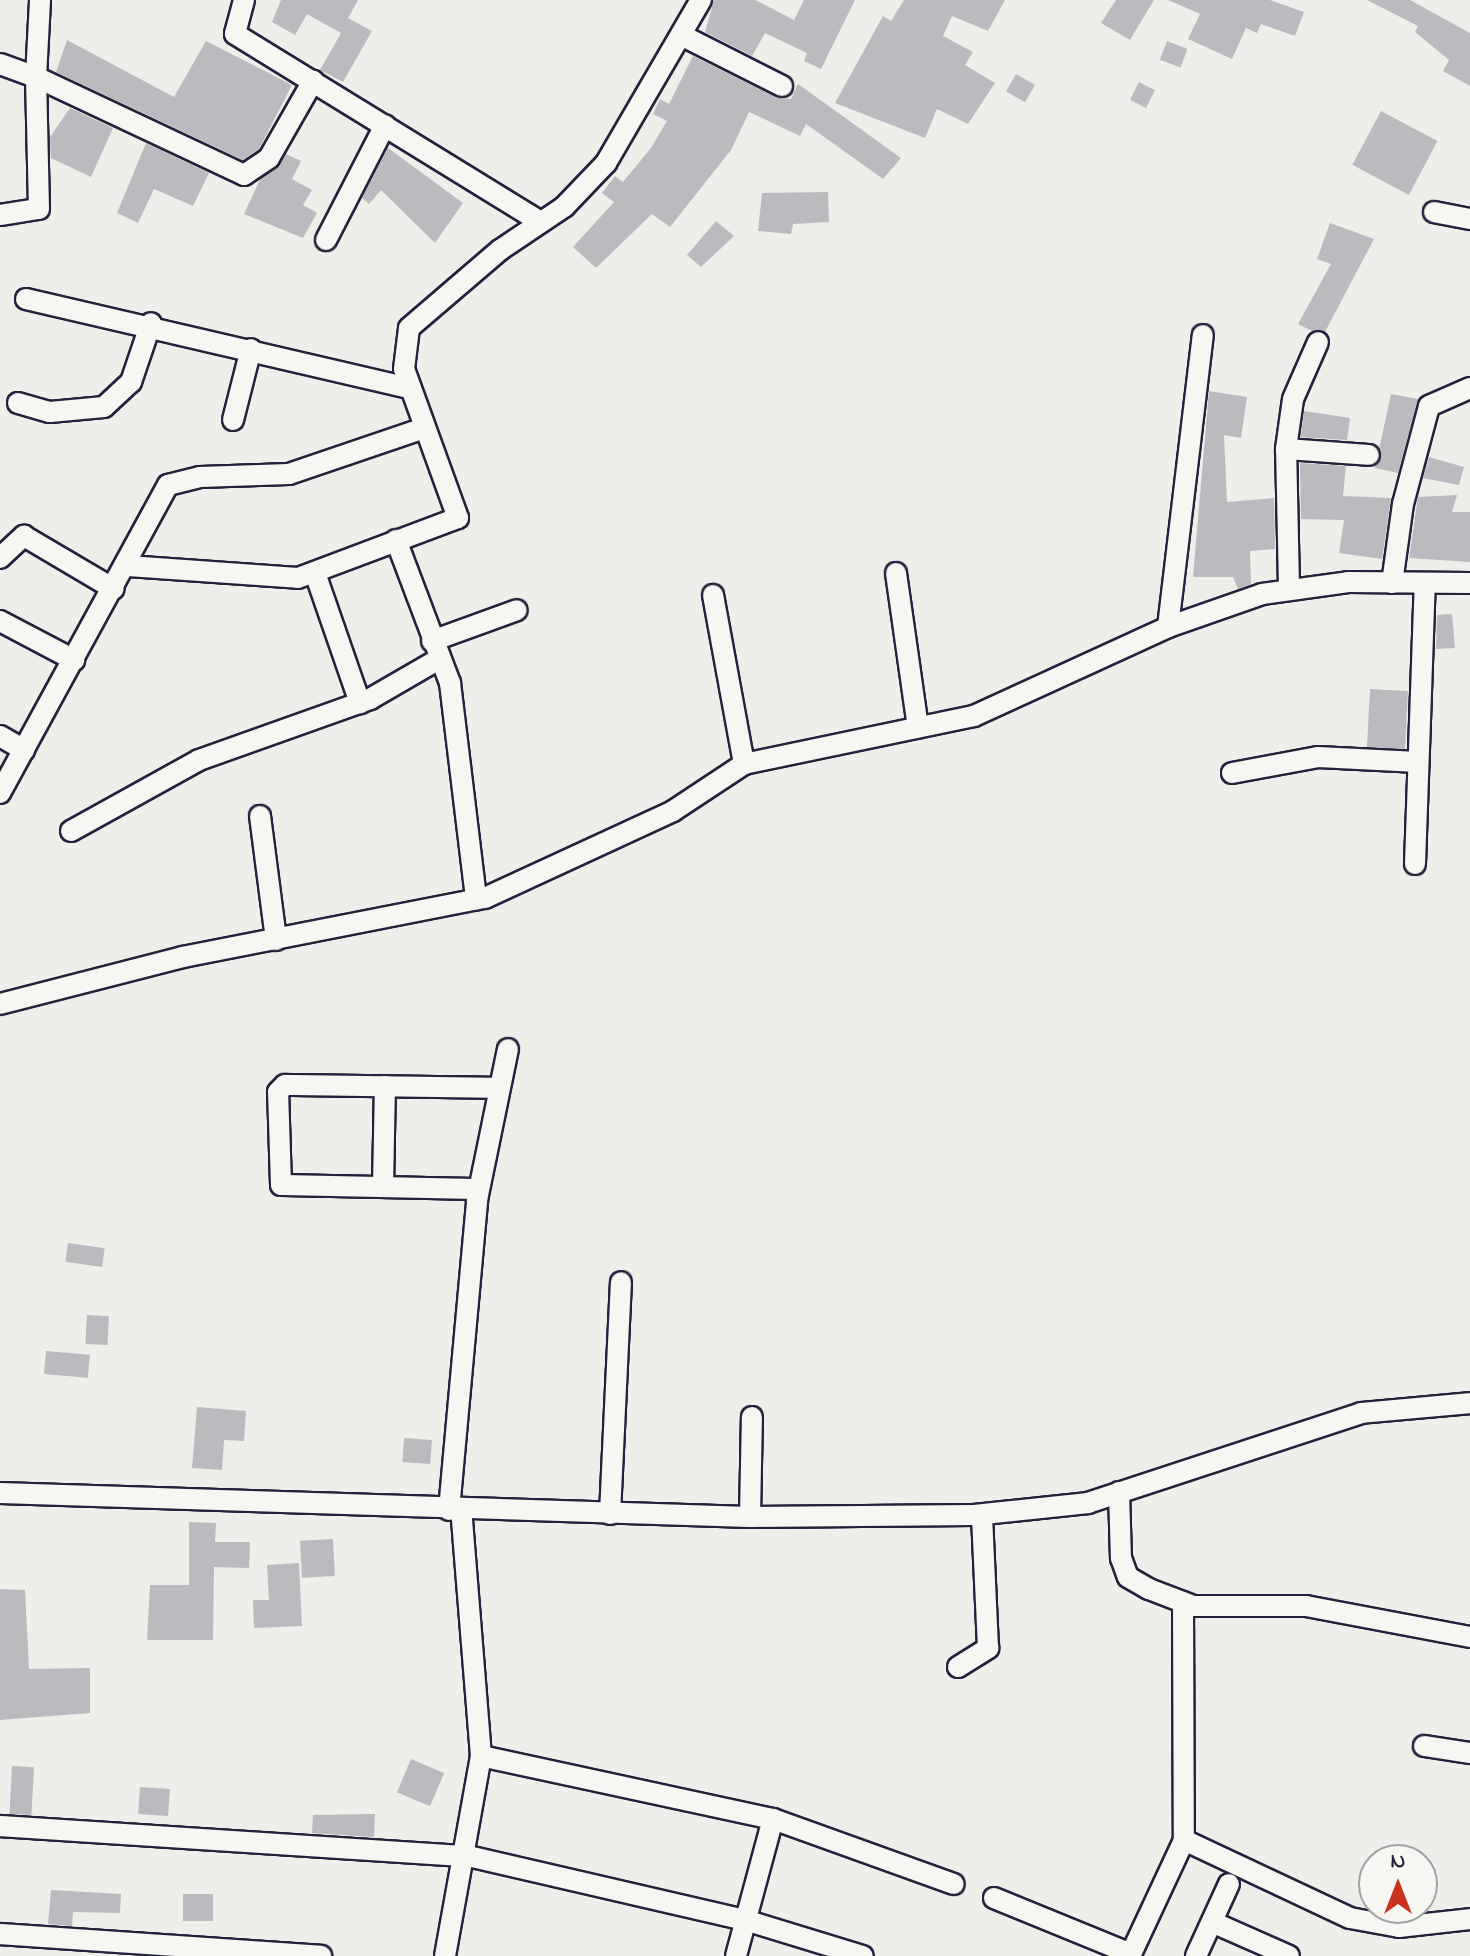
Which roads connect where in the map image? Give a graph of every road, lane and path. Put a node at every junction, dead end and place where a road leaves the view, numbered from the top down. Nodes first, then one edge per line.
1 (40, 0) edge
2 (244, 0) edge
3 (701, 0) edge
4 (683, 36) junction
5 (0, 64) edge
6 (36, 77) junction
7 (313, 81) junction
8 (782, 86) dead end
9 (385, 125) junction
10 (1434, 212) dead end
11 (0, 215) edge
12 (1470, 219) edge
13 (541, 222) junction
14 (326, 240) dead end
15 (26, 299) dead end
16 (151, 323) junction
17 (1203, 335) dead end
18 (1318, 342) dead end
19 (251, 349) junction
20 (409, 388) junction
21 (1470, 388) edge
22 (18, 403) dead end
23 (233, 420) dead end
24 (421, 429) junction
25 (1286, 449) junction
26 (1369, 455) dead end
27 (396, 540) junction
28 (0, 558) edge
29 (128, 566) junction
30 (315, 573) junction
31 (896, 573) dead end
32 (1392, 583) junction
33 (1425, 583) junction
34 (1470, 583) edge
35 (1289, 588) junction
36 (114, 589) junction
37 (713, 595) dead end
38 (517, 610) dead end
39 (0, 621) edge
40 (1168, 627) junction
41 (436, 650) junction
42 (74, 660) junction
43 (360, 703) junction
44 (918, 727) junction
45 (0, 736) edge
46 (24, 750) junction
47 (1418, 762) junction
48 (744, 764) junction
49 (1232, 773) dead end
50 (0, 793) edge
51 (260, 816) dead end
52 (71, 831) dead end
53 (1415, 864) dead end
54 (476, 899) junction
55 (276, 940) junction
56 (0, 1004) edge
57 (508, 1049) dead end
58 (385, 1086) junction
59 (498, 1088) junction
60 (383, 1187) junction
61 (478, 1189) junction
62 (621, 1282) dead end
63 (1470, 1403) edge
64 (752, 1417) dead end
65 (1119, 1492) junction
66 (0, 1493) edge
67 (455, 1510) junction
68 (610, 1514) junction
69 (982, 1515) junction
70 (750, 1517) junction
71 (1183, 1602) junction
72 (1470, 1637) edge
73 (958, 1667) dead end
74 (1424, 1746) dead end
75 (1470, 1753) edge
76 (481, 1756) junction
77 (773, 1819) junction
78 (0, 1826) edge
79 (1184, 1840) junction
80 (468, 1856) junction
81 (954, 1884) dead end
82 (1229, 1884) dead end
83 (994, 1898) dead end
84 (1470, 1919) edge
85 (745, 1920) junction
86 (1212, 1922) junction
87 (0, 1934) edge
88 (60, 1947) edge
89 (160, 1949) edge
90 (266, 1952) edge
91 (1130, 1955) edge
92 (321, 1956) edge
93 (445, 1956) edge
94 (736, 1956) edge
95 (863, 1956) edge
96 (1196, 1956) edge
97 (1289, 1956) edge

1 - 6 street
2 - 7 street
3 - 4 street
4 - 8 street
4 - 13 street
5 - 6 street
6 - 7 street
6 - 11 street
7 - 9 street
9 - 13 street
9 - 14 street
10 - 12 street
13 - 20 street
15 - 16 street
16 - 19 street
16 - 22 street
17 - 40 street
18 - 25 street
19 - 20 street
19 - 23 street
20 - 24 street
21 - 32 street
24 - 27 street
24 - 29 street
25 - 26 street
25 - 35 street
27 - 30 street
27 - 41 street
28 - 36 street
29 - 30 street
29 - 36 street
30 - 43 street
31 - 44 street
32 - 33 street
32 - 35 street
33 - 34 street
33 - 47 street
35 - 40 street
36 - 42 street
37 - 48 street
38 - 41 street
39 - 42 street
40 - 44 street
41 - 43 street
41 - 54 street
42 - 46 street
43 - 52 street
44 - 48 street
45 - 46 street
46 - 50 street
47 - 49 street
47 - 53 street
48 - 54 street
51 - 55 street
54 - 55 street
55 - 56 street
57 - 59 street
58 - 59 street
58 - 60 street
58 - 60 street
59 - 61 street
60 - 61 street
61 - 67 street
62 - 68 street
63 - 65 street
64 - 70 street
65 - 69 street
65 - 71 street
66 - 67 street
67 - 68 street
67 - 76 street
68 - 70 street
69 - 70 street
69 - 73 street
71 - 72 street
71 - 79 street
74 - 75 street
76 - 77 street
76 - 80 street
77 - 81 street
77 - 85 street
78 - 80 street
79 - 84 street
79 - 91 street
80 - 85 street
80 - 93 street
82 - 86 street
83 - 91 street
85 - 94 street
85 - 95 street
86 - 96 street
86 - 97 street
87 - 88 street
88 - 89 street
89 - 90 street
90 - 92 street

